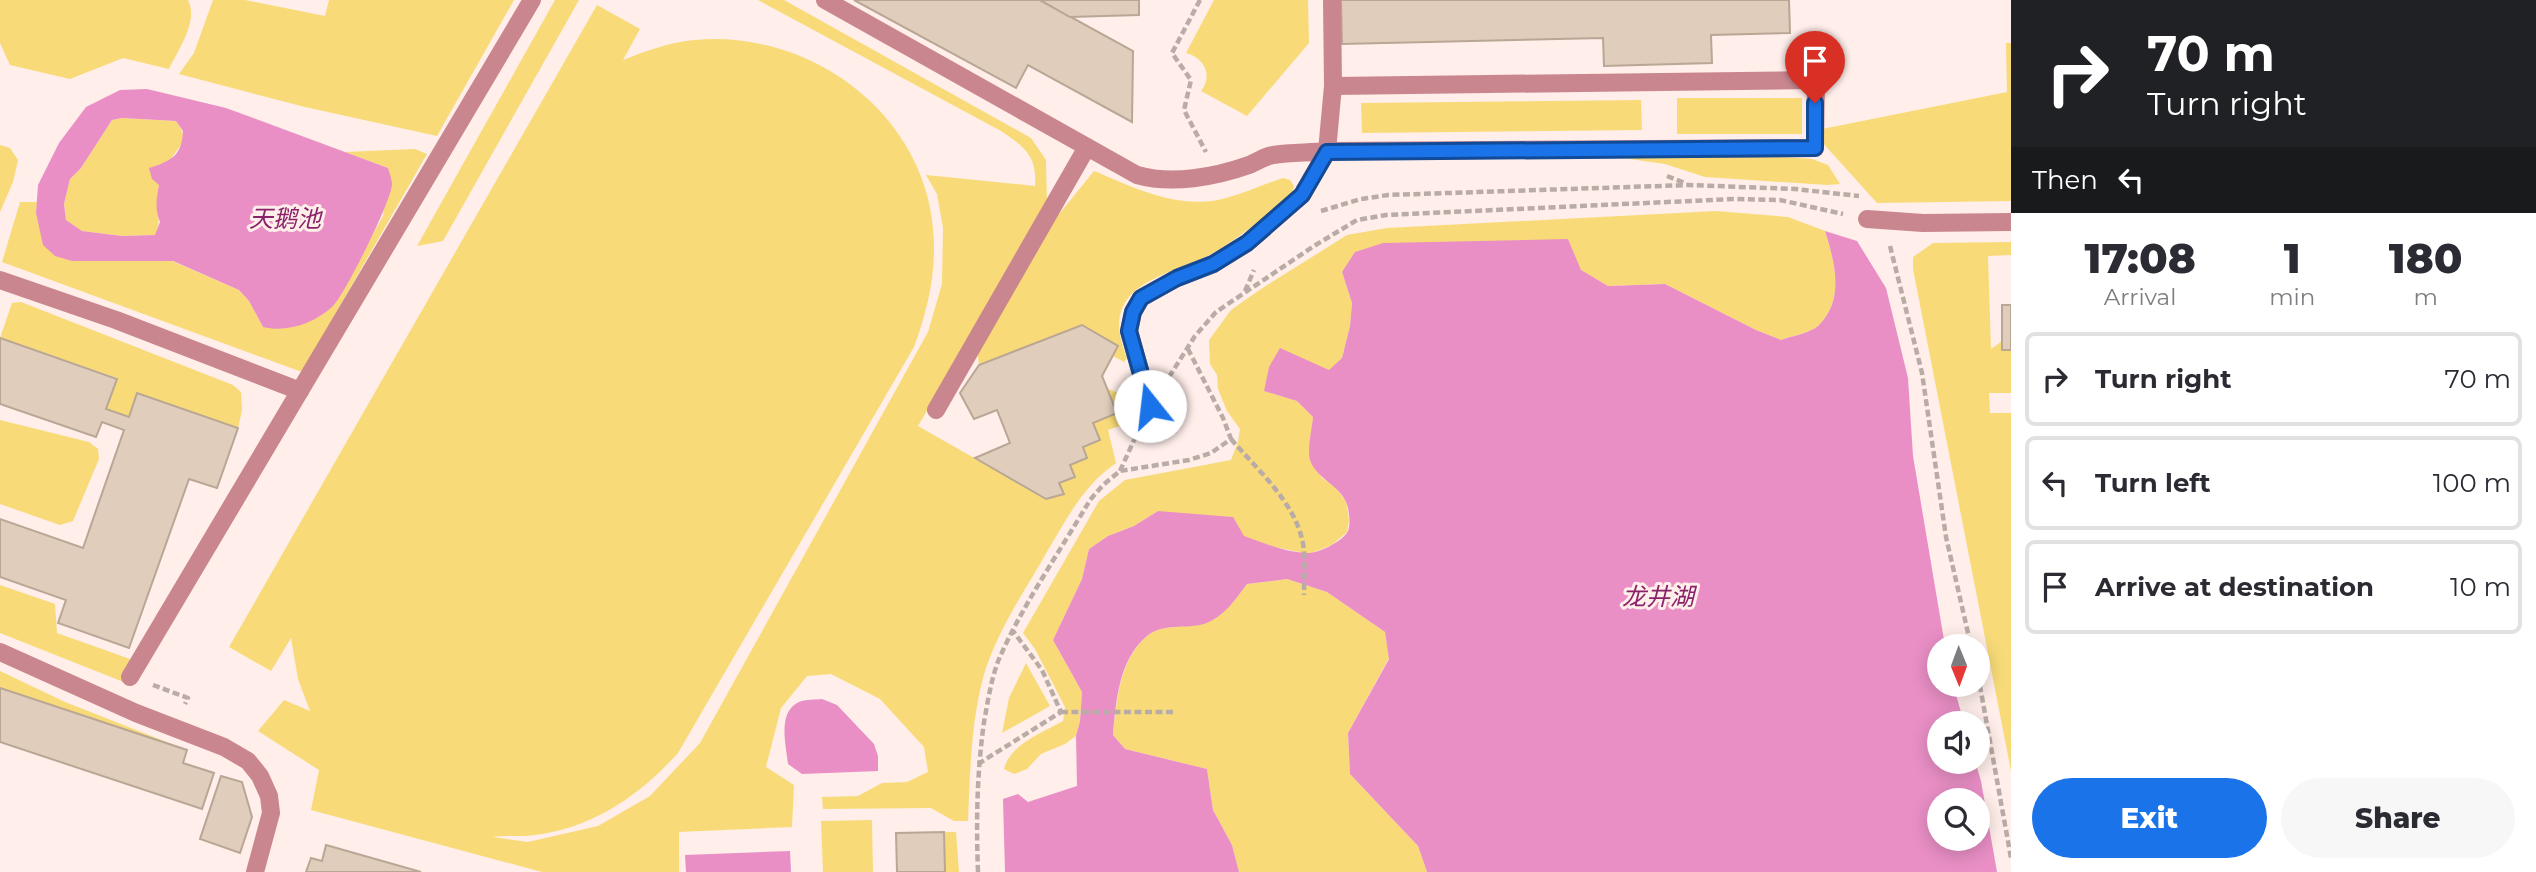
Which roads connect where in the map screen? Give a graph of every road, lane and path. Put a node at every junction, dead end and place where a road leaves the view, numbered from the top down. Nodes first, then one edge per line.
1 (532, 0) edge
2 (825, 0) edge
3 (1199, 0) edge
4 (1332, 0) edge
5 (1333, 86) junction
6 (1087, 147) junction
7 (1327, 152) junction
8 (1218, 174) junction
9 (1314, 213) dead end
10 (1875, 220) junction
11 (2011, 222) edge
12 (0, 280) edge
13 (1188, 348) junction
14 (300, 391) junction
15 (1150, 406) junction
16 (936, 410) dead end
17 (1231, 439) junction
18 (1120, 471) junction
19 (1304, 595) dead end
20 (1013, 631) junction
21 (1968, 634) edge
22 (0, 652) edge
23 (130, 677) dead end
24 (1982, 697) edge
25 (1061, 712) junction
26 (1175, 712) dead end
27 (978, 764) junction
28 (2011, 858) edge
29 (255, 872) edge
30 (978, 872) edge

1 - 14 lane
2 - 6 lane
3 - 8 path
4 - 5 lane
5 - 7 lane
5 - 7 lane
6 - 8 lane
6 - 16 lane
7 - 8 lane
7 - 15 lane
9 - 10 path
10 - 11 lane
10 - 13 path
10 - 21 path
12 - 14 lane
13 - 15 path
13 - 17 path
14 - 23 lane
15 - 18 path
17 - 18 path
17 - 19 path
18 - 20 path
20 - 25 path
20 - 27 path
22 - 29 lane
24 - 28 path
25 - 26 path
25 - 27 path
27 - 30 path

